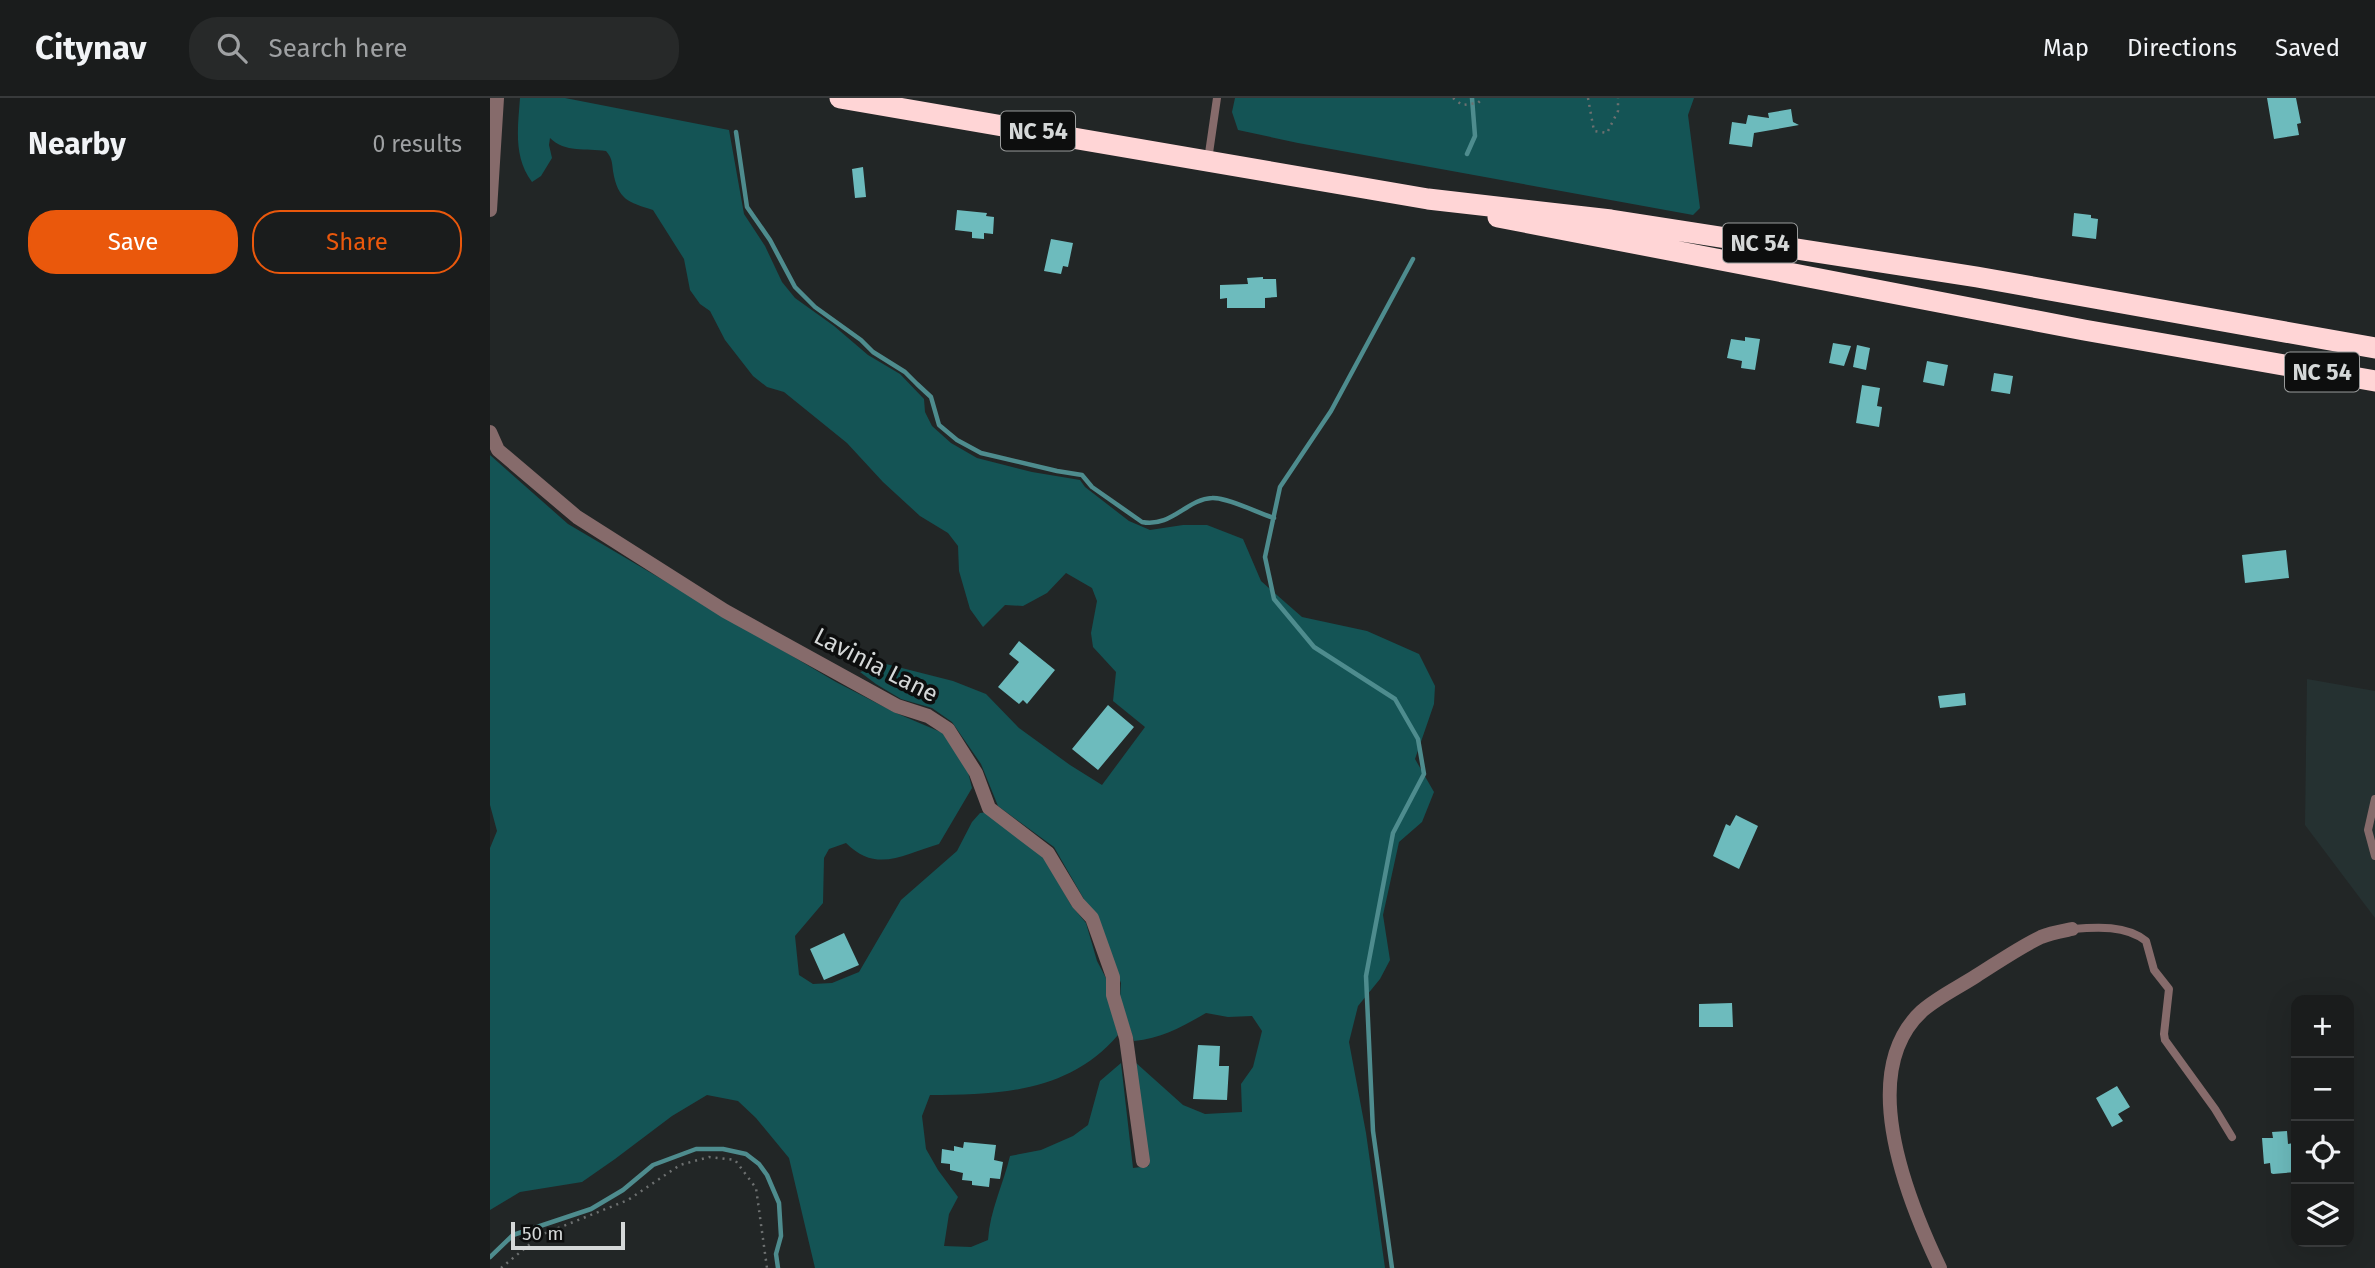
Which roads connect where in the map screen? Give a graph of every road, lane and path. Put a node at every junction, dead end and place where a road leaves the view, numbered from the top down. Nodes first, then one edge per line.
1 (497, 98) edge
2 (840, 98) edge
3 (1217, 98) edge
4 (1453, 98) edge
5 (1483, 98) edge
6 (1588, 98) edge
7 (1618, 98) edge
8 (1208, 160) junction
9 (1428, 199) junction
10 (490, 210) edge
11 (2375, 348) edge
12 (2375, 381) edge
13 (490, 432) edge
14 (2375, 799) edge
15 (2372, 824) edge
16 (2375, 856) edge
17 (2072, 929) joint
18 (2232, 1137) dead end
19 (1143, 1161) dead end
20 (501, 1268) edge
21 (767, 1268) edge
22 (1940, 1268) edge

1 - 10 street
2 - 8 highway, NC 54
3 - 8 lane
4 - 5 path
6 - 7 path
8 - 9 highway, NC 54
9 - 11 highway, NC 54
9 - 12 highway, NC 54
13 - 19 street, Lavinia Lane
14 - 15 lane
15 - 16 lane
17 - 18 lane
17 - 22 street
20 - 21 path

